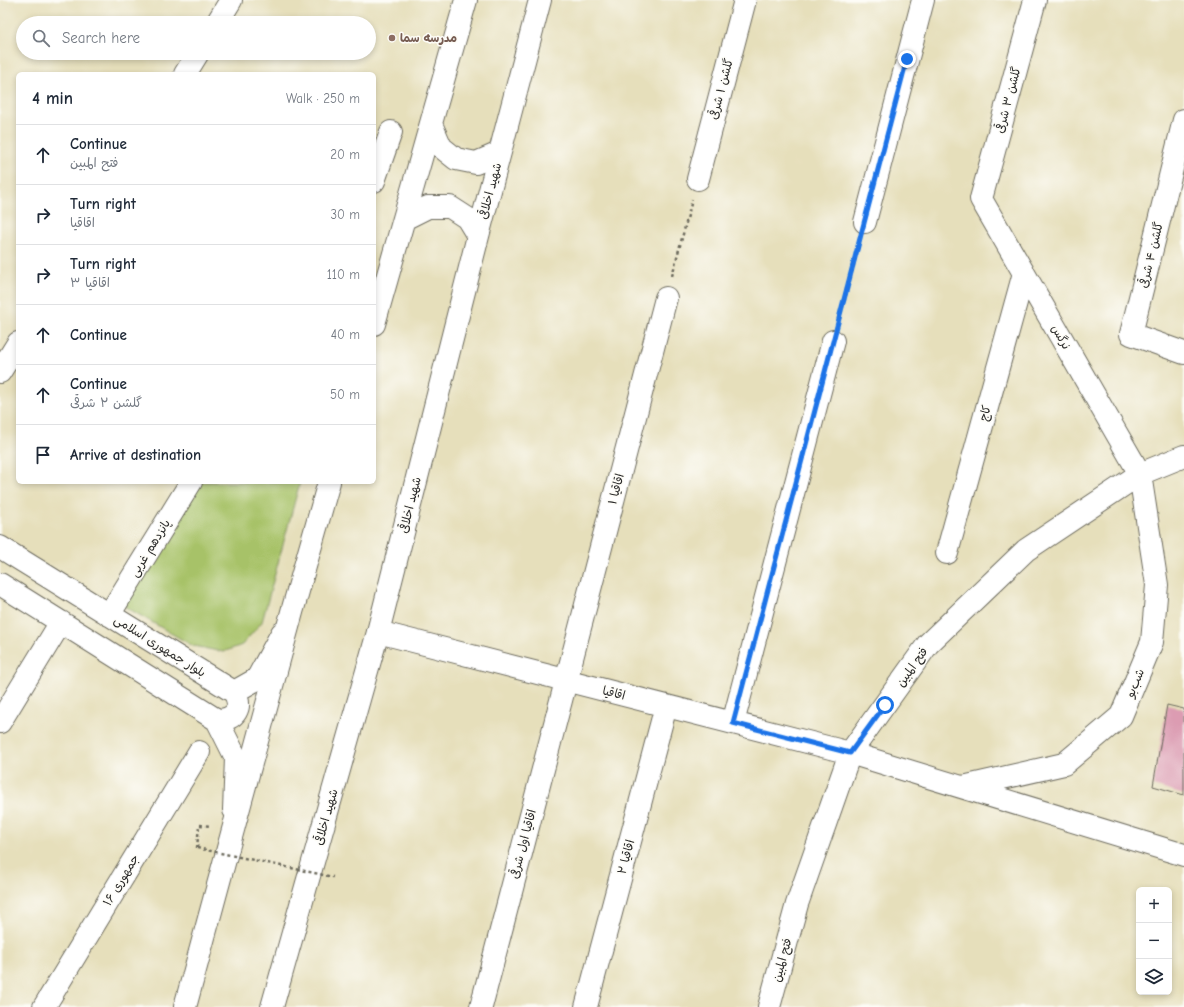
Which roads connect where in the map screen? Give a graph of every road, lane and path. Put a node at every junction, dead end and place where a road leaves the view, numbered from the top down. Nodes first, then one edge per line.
1 (231, 0) edge
2 (466, 0) edge
3 (540, 0) edge
4 (745, 0) edge
5 (923, 0) edge
6 (1035, 0) edge
7 (221, 16) edge
8 (194, 60) edge
9 (186, 72) edge
10 (1184, 120) edge
11 (430, 124) junction
12 (391, 132) dead end
13 (499, 154) junction
14 (376, 175) edge
15 (698, 179) joint
16 (981, 199) joint
17 (404, 219) junction
18 (865, 222) joint
19 (478, 236) junction
20 (1024, 273) junction
21 (666, 298) joint
22 (376, 317) edge
23 (834, 341) joint
24 (16, 346) edge
25 (1184, 353) edge
26 (0, 372) edge
27 (1184, 456) edge
28 (1140, 474) junction
29 (190, 484) edge
30 (328, 484) edge
31 (0, 547) edge
32 (947, 553) dead end
33 (0, 584) edge
34 (292, 612) junction
35 (109, 615) junction
36 (61, 622) junction
37 (378, 632) junction
38 (566, 680) junction
39 (234, 692) junction
40 (666, 706) junction
41 (218, 720) junction
42 (0, 722) edge
43 (733, 723) junction
44 (199, 752) dead end
45 (850, 753) junction
46 (963, 788) junction
47 (199, 825) dead end
48 (234, 827) junction
49 (1184, 855) edge
50 (333, 877) dead end
51 (44, 1007) edge
52 (185, 1007) edge
53 (272, 1007) edge
54 (481, 1007) edge
55 (586, 1007) edge
56 (769, 1007) edge

1 - 7 street
2 - 11 street
3 - 13 street, شهید اخلاقی
4 - 15 street, گلشن ۱ شرقی
5 - 18 street
6 - 16 street, گلشن ۳ شرقی
8 - 9 street
10 - 25 street, گلشن ۴ شرقی
11 - 13 street
11 - 17 street
12 - 14 street
13 - 19 street, شهید اخلاقی
15 - 21 path
16 - 20 street, نرگس
17 - 19 street
17 - 22 street
18 - 23 path
19 - 37 street, شهید اخلاقی
20 - 28 street, نرگس
20 - 32 street, کاج
21 - 38 street, اقاقیا ۱
23 - 43 street
24 - 26 street
27 - 28 street, فتح المبین
28 - 45 street, فتح المبین
28 - 46 street, شب‌بو
29 - 35 street, پانزدهم غربی
30 - 34 street
31 - 35 street, بلوار جمهوری اسلامی
33 - 36 street
34 - 39 street
34 - 48 street
35 - 39 street, بلوار جمهوری اسلامی
36 - 41 street
36 - 42 street
37 - 38 street, اقاقیا
37 - 53 street, شهید اخلاقی
38 - 40 street, اقاقیا
38 - 54 street, اقاقیا اول شرقی
39 - 41 street
40 - 43 street, اقاقیا
40 - 55 street, اقاقیا ۲
41 - 48 street
43 - 45 street, اقاقیا
44 - 51 street, جمهوری ۱۶
45 - 46 street, اقاقیا
45 - 56 street, فتح المبین
46 - 49 street, اقاقیا
47 - 50 path, bridge
48 - 52 street

